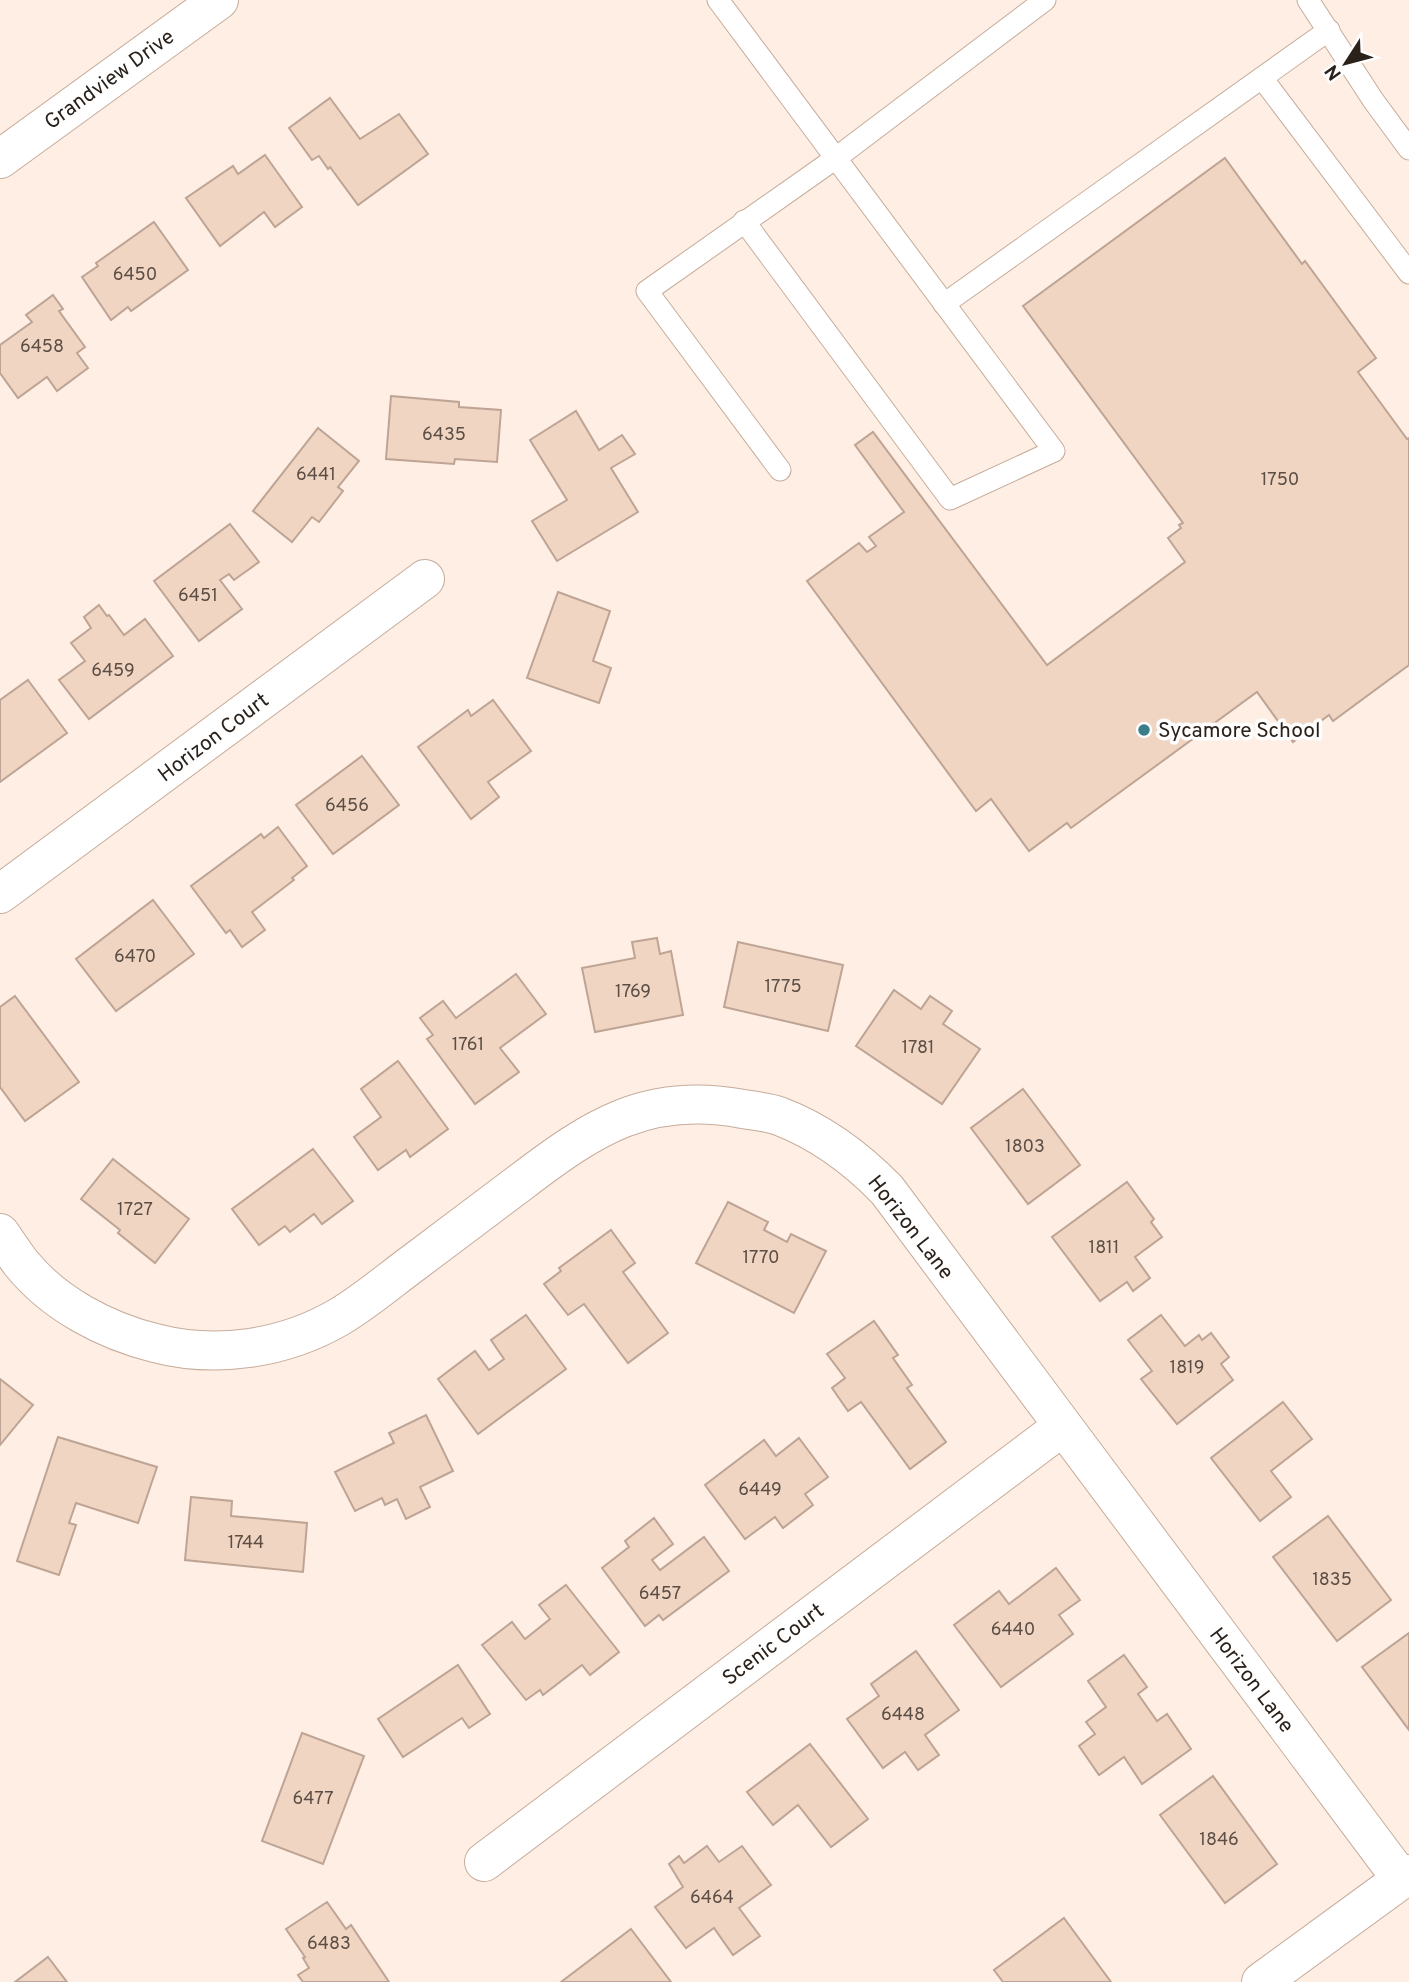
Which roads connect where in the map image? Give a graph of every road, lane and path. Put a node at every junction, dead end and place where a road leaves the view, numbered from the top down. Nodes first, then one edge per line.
1 (219, 0) edge
2 (718, 0) edge
3 (1045, 0) edge
4 (1308, 0) edge
5 (1329, 30) junction
6 (1262, 78) junction
7 (1409, 149) edge
8 (836, 158) junction
9 (0, 159) edge
10 (744, 221) junction
11 (1409, 273) edge
12 (944, 304) junction
13 (780, 470) dead end
14 (425, 579) dead end
15 (0, 894) edge
16 (0, 1233) edge
17 (1062, 1427) junction
18 (484, 1862) dead end
19 (1405, 1877) edge
20 (1261, 1982) edge

1 - 9 street, Grandview Drive
2 - 8 lane
3 - 8 lane
4 - 5 lane
5 - 6 lane
5 - 7 lane
6 - 11 lane
6 - 12 lane
8 - 10 lane
8 - 12 lane
10 - 12 lane
10 - 13 lane
14 - 15 street, Horizon Court
16 - 17 street, Horizon Lane
17 - 18 street, Scenic Court
17 - 19 street, Horizon Lane
19 - 20 street

